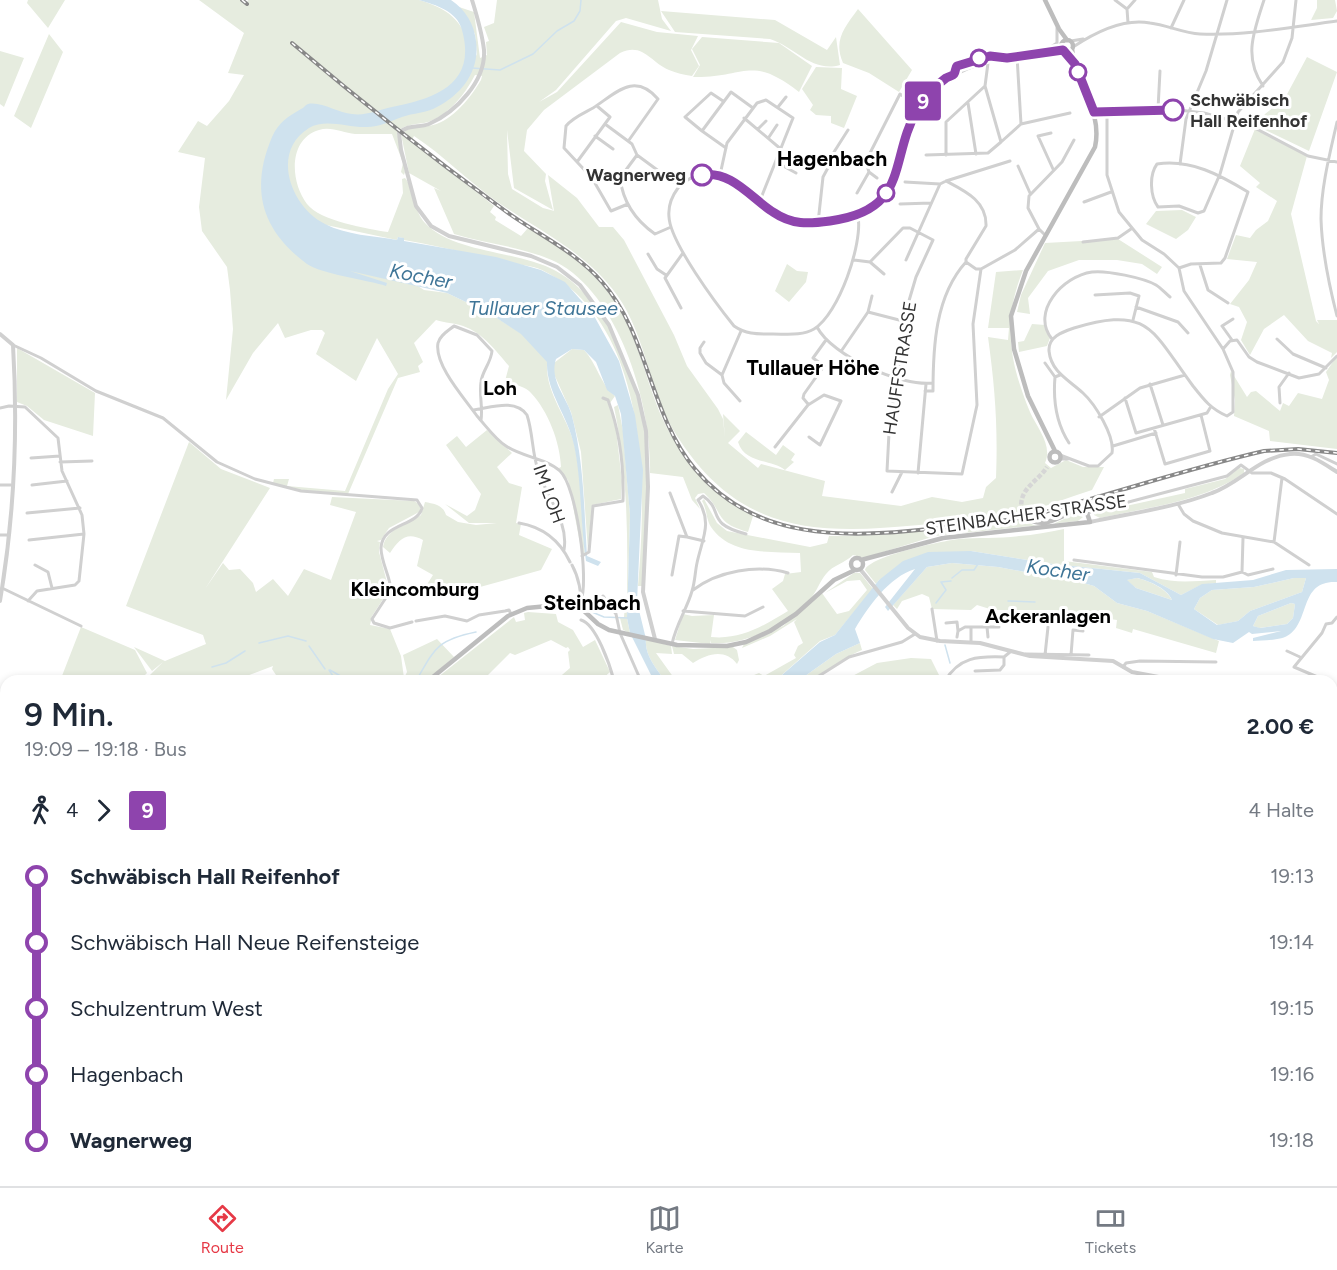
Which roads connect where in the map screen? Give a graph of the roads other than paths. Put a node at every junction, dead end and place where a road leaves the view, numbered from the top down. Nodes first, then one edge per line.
1 (472, 0) edge
2 (1045, 0) edge
3 (1115, 0) edge
4 (1135, 0) edge
5 (1184, 0) edge
6 (1227, 0) edge
7 (1264, 0) edge
8 (1296, 0) edge
9 (1127, 9) junction
10 (1337, 21) edge
11 (1128, 23) junction
12 (1058, 27) junction
13 (1293, 27) junction
14 (1172, 28) junction
15 (1254, 32) junction
16 (1217, 33) junction
17 (1067, 46) junction
18 (1044, 51) junction
19 (1017, 56) junction
20 (988, 63) junction
21 (1160, 71) dead end
22 (985, 86) junction
23 (1263, 86) junction
24 (786, 97) dead end
25 (723, 100) junction
26 (968, 103) junction
27 (596, 106) junction
28 (778, 107) junction
29 (919, 107) junction
30 (753, 108) junction
31 (1158, 109) junction
32 (1107, 110) junction
33 (1188, 111) junction
34 (1070, 112) dead end
35 (1094, 112) junction
36 (744, 118) junction
37 (766, 120) dead end
38 (1234, 120) junction
39 (1337, 122) edge
40 (605, 124) junction
41 (1021, 124) junction
42 (777, 125) dead end
43 (758, 129) junction
44 (848, 130) dead end
45 (702, 131) junction
46 (1051, 133) dead end
47 (596, 136) junction
48 (769, 137) junction
49 (628, 140) junction
50 (1074, 140) dead end
51 (1001, 142) junction
52 (726, 148) junction
53 (613, 149) dead end
54 (782, 150) junction
55 (637, 155) junction
56 (926, 155) dead end
57 (946, 155) junction
58 (976, 155) junction
59 (866, 159) junction
60 (834, 160) junction
61 (1328, 160) junction
62 (1010, 161) dead end
63 (577, 162) junction
64 (777, 162) junction
65 (1337, 162) edge
66 (1180, 164) junction
67 (1018, 166) dead end
68 (1053, 169) junction
69 (869, 172) junction
70 (796, 173) dead end
71 (1220, 174) junction
72 (720, 175) junction
73 (877, 178) dead end
74 (946, 181) junction
75 (905, 182) dead end
76 (940, 184) junction
77 (679, 186) junction
78 (1030, 192) junction
79 (1111, 192) junction
80 (857, 193) dead end
81 (1084, 202) dead end
82 (759, 203) junction
83 (931, 203) junction
84 (628, 204) junction
85 (900, 204) dead end
86 (856, 216) junction
87 (818, 223) junction
88 (671, 227) junction
89 (1040, 229) junction
90 (1131, 229) junction
91 (918, 232) junction
92 (1045, 235) junction
93 (1083, 242) dead end
94 (683, 253) junction
95 (648, 254) dead end
96 (854, 260) junction
97 (906, 260) dead end
98 (870, 262) junction
99 (966, 262) junction
100 (1200, 265) junction
101 (1179, 268) junction
102 (981, 269) junction
103 (884, 274) dead end
104 (666, 275) junction
105 (1095, 294) dead end
106 (872, 296) dead end
107 (1170, 297) dead end
108 (1228, 303) dead end
109 (1136, 307) junction
110 (681, 308) dead end
111 (868, 312) junction
112 (1337, 316) edge
113 (1233, 319) dead end
114 (1133, 320) junction
115 (903, 321) junction
116 (817, 327) junction
117 (741, 331) junction
118 (1188, 333) dead end
119 (0, 334) edge
120 (1052, 339) junction
121 (1277, 339) dead end
122 (826, 340) junction
123 (1232, 340) junction
124 (704, 342) dead end
125 (13, 345) junction
126 (1223, 349) junction
127 (842, 350) junction
128 (1337, 356) edge
129 (1045, 363) dead end
130 (1326, 368) junction
131 (1289, 374) junction
132 (722, 375) junction
133 (1060, 375) junction
134 (1185, 375) junction
135 (1054, 377) junction
136 (899, 380) junction
137 (933, 383) junction
138 (926, 384) junction
139 (1150, 384) junction
140 (925, 391) junction
141 (603, 398) dead end
142 (1125, 398) junction
143 (740, 401) dead end
144 (1280, 403) dead end
145 (808, 405) junction
146 (15, 406) junction
147 (0, 408) edge
148 (1210, 408) junction
149 (482, 409) junction
150 (473, 410) junction
151 (1201, 415) junction
152 (1099, 417) junction
153 (481, 420) junction
154 (1162, 425) junction
155 (1154, 428) junction
156 (1156, 433) junction
157 (809, 437) dead end
158 (1069, 442) dead end
159 (1113, 446) junction
160 (775, 447) dead end
161 (1053, 452) junction
162 (60, 456) junction
163 (1060, 457) junction
164 (1311, 457) junction
165 (31, 458) dead end
166 (536, 459) junction
167 (92, 461) dead end
168 (60, 462) junction
169 (1337, 464) edge
170 (1250, 471) junction
171 (903, 472) junction
172 (1337, 472) edge
173 (918, 473) junction
174 (1282, 478) junction
175 (67, 481) junction
176 (0, 485) edge
177 (11, 485) junction
178 (32, 485) dead end
179 (892, 492) dead end
180 (670, 493) dead end
181 (1178, 504) junction
182 (80, 508) junction
183 (1022, 511) dead end
184 (27, 513) dead end
185 (1087, 513) junction
186 (1337, 514) edge
187 (1090, 522) junction
188 (519, 523) dead end
189 (84, 534) junction
190 (746, 534) dead end
191 (0, 535) edge
192 (9, 535) junction
193 (687, 537) junction
194 (1243, 538) junction
195 (29, 540) dead end
196 (704, 541) junction
197 (1180, 542) dead end
198 (1274, 542) junction
199 (564, 550) junction
200 (585, 555) junction
201 (872, 559) junction
202 (861, 560) junction
203 (1074, 561) dead end
204 (35, 565) dead end
205 (1309, 565) dead end
206 (858, 569) junction
207 (1273, 569) dead end
208 (0, 570) edge
209 (6, 571) junction
210 (1242, 572) junction
211 (788, 573) dead end
212 (1176, 574) junction
213 (672, 575) dead end
214 (2, 588) junction
215 (52, 588) junction
216 (693, 590) junction
217 (603, 596) dead end
218 (0, 601) edge
219 (28, 601) junction
220 (580, 604) junction
221 (762, 607) dead end
222 (932, 609) dead end
223 (683, 611) junction
224 (511, 614) junction
225 (1337, 617) edge
226 (581, 620) dead end
227 (946, 623) dead end
228 (598, 624) junction
229 (81, 626) dead end
230 (971, 627) junction
231 (987, 627) junction
232 (999, 627) dead end
233 (1048, 627) dead end
234 (595, 631) junction
235 (958, 631) junction
236 (1083, 631) dead end
237 (620, 633) junction
238 (915, 634) junction
239 (957, 636) dead end
240 (988, 637) dead end
241 (655, 639) junction
242 (937, 641) junction
243 (971, 642) junction
244 (672, 644) junction
245 (1287, 651) dead end
246 (1010, 652) junction
247 (1024, 655) junction
248 (1045, 655) junction
249 (1071, 655) junction
250 (1089, 655) dead end
251 (1004, 657) junction
252 (1300, 657) junction
253 (1216, 662) dead end
254 (1123, 667) junction
255 (975, 670) dead end
256 (435, 675) edge
257 (612, 675) edge
258 (638, 675) edge
259 (820, 675) edge
260 (948, 675) edge
261 (1143, 675) edge
262 (1313, 675) edge

1 - 241 street
2 - 12 main road
3 - 9 street
4 - 9 street
5 - 14 street
6 - 16 street
7 - 15 street
8 - 13 street
9 - 11 street
10 - 13 street
11 - 14 street
11 - 17 street
12 - 17 main road
12 - 18 street
13 - 15 street
13 - 23 street
14 - 16 street
15 - 16 street
15 - 23 street
16 - 33 street
17 - 18 street
17 - 35 main road
18 - 19 street
19 - 20 street
19 - 41 street
20 - 22 street
20 - 29 street
21 - 31 street
22 - 26 street
22 - 51 street
23 - 38 street
24 - 28 street
25 - 30 street
25 - 45 street
25 - 45 street
26 - 57 street
26 - 58 street
27 - 40 street
27 - 49 street
27 - 63 street
28 - 30 street
28 - 54 street
29 - 59 street
29 - 86 street
30 - 36 street
31 - 32 street
31 - 33 street
32 - 35 street
32 - 79 street
33 - 38 street
33 - 66 street
34 - 41 street
35 - 92 main road
36 - 43 street
36 - 52 street
37 - 43 street
38 - 61 street
38 - 71 street
39 - 61 street
40 - 47 street
40 - 49 street
41 - 51 street
42 - 48 street
43 - 48 street
44 - 60 street
45 - 52 street
46 - 68 street
47 - 53 street
47 - 63 street
48 - 54 street
49 - 55 street
50 - 68 street
51 - 58 street
52 - 72 street
54 - 64 street
55 - 77 street
55 - 84 street
56 - 57 street
57 - 58 street
59 - 60 street
59 - 69 street
60 - 87 street
61 - 65 street
61 - 112 street
62 - 74 street
63 - 84 street
64 - 70 street
64 - 82 street
66 - 71 street
66 - 71 street
67 - 78 street
68 - 78 street
69 - 73 street
69 - 80 street
71 - 100 street
72 - 77 street
72 - 82 street
74 - 76 street
74 - 99 street
75 - 76 street
76 - 83 street
77 - 88 street
78 - 89 street
79 - 81 street
79 - 90 street
82 - 87 street
83 - 85 street
83 - 91 street
84 - 88 street
86 - 87 street
86 - 96 street
88 - 94 street
89 - 92 street
89 - 102 street
90 - 93 street
90 - 101 street
91 - 97 street
91 - 98 street
91 - 115 street, HAUFFSTRASSE
92 - 161 main road
94 - 104 street
94 - 117 street
95 - 104 street
96 - 98 street
96 - 116 street
98 - 103 street
99 - 102 street
99 - 137 street
100 - 101 street
100 - 108 street
101 - 126 street
102 - 173 street
104 - 110 street
105 - 109 street
106 - 111 street
107 - 120 street
109 - 114 street
109 - 118 street
111 - 115 street
111 - 127 street
113 - 123 street
114 - 120 street
114 - 134 street
115 - 136 street, HAUFFSTRASSE
116 - 117 street
116 - 122 street
117 - 132 street
119 - 125 street
120 - 133 street
121 - 130 street
122 - 127 street
122 - 145 street
123 - 126 street
123 - 131 street
124 - 132 street
125 - 146 street
125 - 224 street
126 - 148 street
127 - 136 street
128 - 130 street
129 - 135 street
130 - 131 street
131 - 144 street
132 - 143 street
133 - 135 street
133 - 152 street
134 - 139 street
134 - 148 street
135 - 158 street
136 - 138 street
136 - 171 street, HAUFFSTRASSE
137 - 138 street
137 - 140 street
138 - 140 street
139 - 142 street
139 - 154 street
140 - 173 street
141 - 200 street
142 - 152 street
142 - 155 street
145 - 157 street
145 - 160 street
146 - 147 street
146 - 162 street
146 - 177 street
148 - 151 street
149 - 150 street, IM LOH
149 - 150 street
149 - 153 street
149 - 166 street, IM LOH
150 - 153 street
151 - 154 street
151 - 156 street
152 - 159 street
153 - 166 street
154 - 155 street
155 - 156 street
156 - 159 street
159 - 163 street
161 - 163 main road
161 - 163 main road
162 - 165 street
162 - 168 street
164 - 169 street
164 - 170 street, STEINBACHER STRASSE
164 - 172 street
166 - 199 street, IM LOH
166 - 200 street
167 - 168 street
168 - 175 street
170 - 174 street
170 - 181 street, STEINBACHER STRASSE
170 - 185 street
171 - 173 street
171 - 179 street
174 - 186 street
174 - 198 street
175 - 178 street
175 - 182 street
176 - 177 street
177 - 192 street
180 - 193 street
181 - 187 street, STEINBACHER STRASSE
181 - 194 street
182 - 184 street
182 - 189 street
183 - 185 main road, bridge
185 - 187 main road
187 - 201 main road, STEINBACHER STRASSE
188 - 199 street
189 - 195 street
189 - 215 street
190 - 196 street
191 - 192 street
192 - 209 street
193 - 196 street
193 - 213 street
194 - 198 street
194 - 210 street
196 - 216 street
197 - 212 street
198 - 205 street
199 - 220 street
200 - 220 street
201 - 202 main road, STEINBACHER STRASSE
201 - 206 main road, STEINBACHER STRASSE
202 - 206 main road
202 - 206 main road
203 - 212 street
204 - 215 street
206 - 238 street
206 - 244 main road, STEINBACHER STRASSE
207 - 210 street
208 - 209 street
209 - 214 street
210 - 212 street
211 - 216 street
214 - 218 street
214 - 219 street
215 - 219 street
216 - 223 street
217 - 237 street
219 - 229 street
220 - 224 main road
220 - 228 main road, STEINBACHER STRASSE
221 - 223 street
222 - 242 street
223 - 244 street
224 - 256 main road
225 - 252 street
226 - 234 street
227 - 235 street
228 - 234 street
228 - 237 main road, STEINBACHER STRASSE
230 - 231 street
230 - 235 street
230 - 243 street
231 - 232 street
231 - 240 street
233 - 248 street
234 - 257 street
235 - 239 street
236 - 249 street
237 - 241 main road, STEINBACHER STRASSE
237 - 258 street
238 - 242 street
238 - 259 street
241 - 244 main road, STEINBACHER STRASSE
242 - 243 street
243 - 246 street
245 - 252 street
246 - 247 street
246 - 251 street
247 - 248 street
247 - 254 street
248 - 249 street
249 - 250 street
251 - 255 street
251 - 260 street
252 - 262 street
253 - 254 street
254 - 261 street

